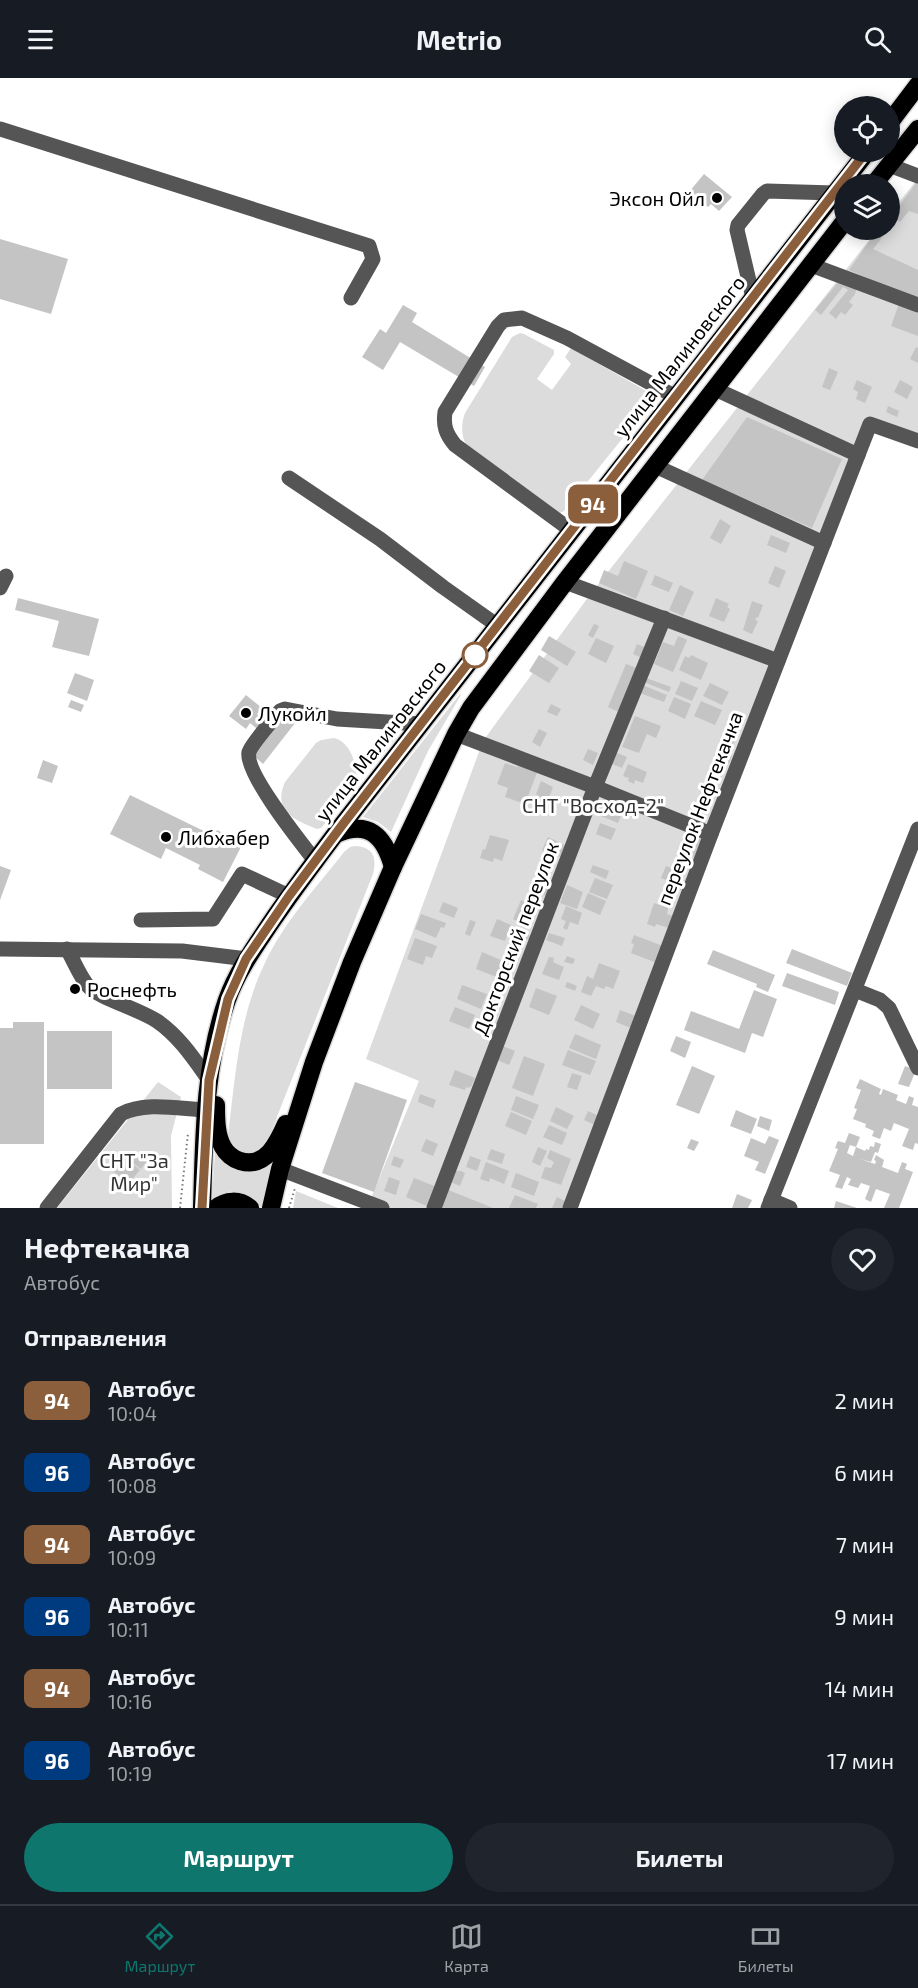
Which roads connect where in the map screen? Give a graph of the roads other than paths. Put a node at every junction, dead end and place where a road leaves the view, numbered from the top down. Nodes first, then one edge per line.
1 (918, 85) edge
2 (900, 109) edge
3 (0, 129) edge
4 (918, 129) edge
5 (859, 162) edge
6 (889, 165) junction
7 (849, 174) edge
8 (882, 174) edge
9 (918, 177) edge
10 (834, 193) joint
11 (834, 235) edge
12 (812, 265) junction
13 (351, 298) dead end
14 (753, 298) junction
15 (918, 305) edge
16 (715, 389) junction
17 (676, 397) junction
18 (918, 441) edge
19 (858, 455) junction
20 (655, 466) junction
21 (289, 478) dead end
22 (572, 531) junction
23 (824, 543) junction
24 (565, 582) junction
25 (664, 618) junction
26 (498, 626) junction
27 (778, 660) junction
28 (421, 724) junction
29 (456, 734) junction
30 (595, 787) junction
31 (918, 829) edge
32 (336, 834) junction
33 (711, 834) junction
34 (316, 862) junction
35 (393, 867) junction
36 (289, 896) junction
37 (141, 920) dead end
38 (0, 949) edge
39 (67, 949) junction
40 (246, 959) junction
41 (858, 983) junction
42 (214, 1059) junction
43 (314, 1062) junction
44 (918, 1068) edge
45 (209, 1080) junction
46 (199, 1110) junction
47 (280, 1169) junction
48 (769, 1204) edge
49 (47, 1208) edge
50 (202, 1208) edge
51 (216, 1208) edge
52 (250, 1208) edge
53 (271, 1208) edge
54 (382, 1208) edge
55 (434, 1208) edge
56 (570, 1208) edge
57 (790, 1208) edge

1 - 2 highway
3 - 13 street
4 - 6 highway
5 - 7 highway, улица Малиновского
6 - 8 highway
6 - 9 street
10 - 14 highway, улица Малиновского
10 - 14 street
11 - 12 highway
12 - 15 street
12 - 16 highway
14 - 17 highway, улица Малиновского
16 - 19 street
16 - 20 highway
17 - 22 highway, улица Малиновского
17 - 22 street
18 - 19 street, переулок Нефтекачка
19 - 23 street, переулок Нефтекачка
20 - 23 street
20 - 24 highway
21 - 26 street
22 - 26 highway, улица Малиновского
23 - 27 street, переулок Нефтекачка
24 - 25 street
24 - 29 highway
25 - 27 street
25 - 30 street, Докторский переулок
26 - 28 highway, улица Малиновского
27 - 33 street, переулок Нефтекачка
28 - 32 highway, улица Малиновского
28 - 34 street
29 - 30 street
29 - 35 highway
30 - 33 street
30 - 55 street, Докторский переулок
31 - 41 street
32 - 34 highway, улица Малиновского
32 - 35 highway
33 - 56 street, переулок Нефтекачка
34 - 36 highway, улица Малиновского
35 - 43 highway
36 - 37 street
36 - 40 highway, улица Малиновского
38 - 39 street
39 - 40 street
39 - 45 street
40 - 42 highway, улица Малиновского
41 - 44 street
41 - 48 street
42 - 43 highway
42 - 45 highway, улица Малиновского
43 - 47 highway
45 - 46 highway, улица Малиновского
46 - 49 street
46 - 50 highway, улица Малиновского
47 - 53 highway
47 - 54 street
48 - 57 street
51 - 52 highway

